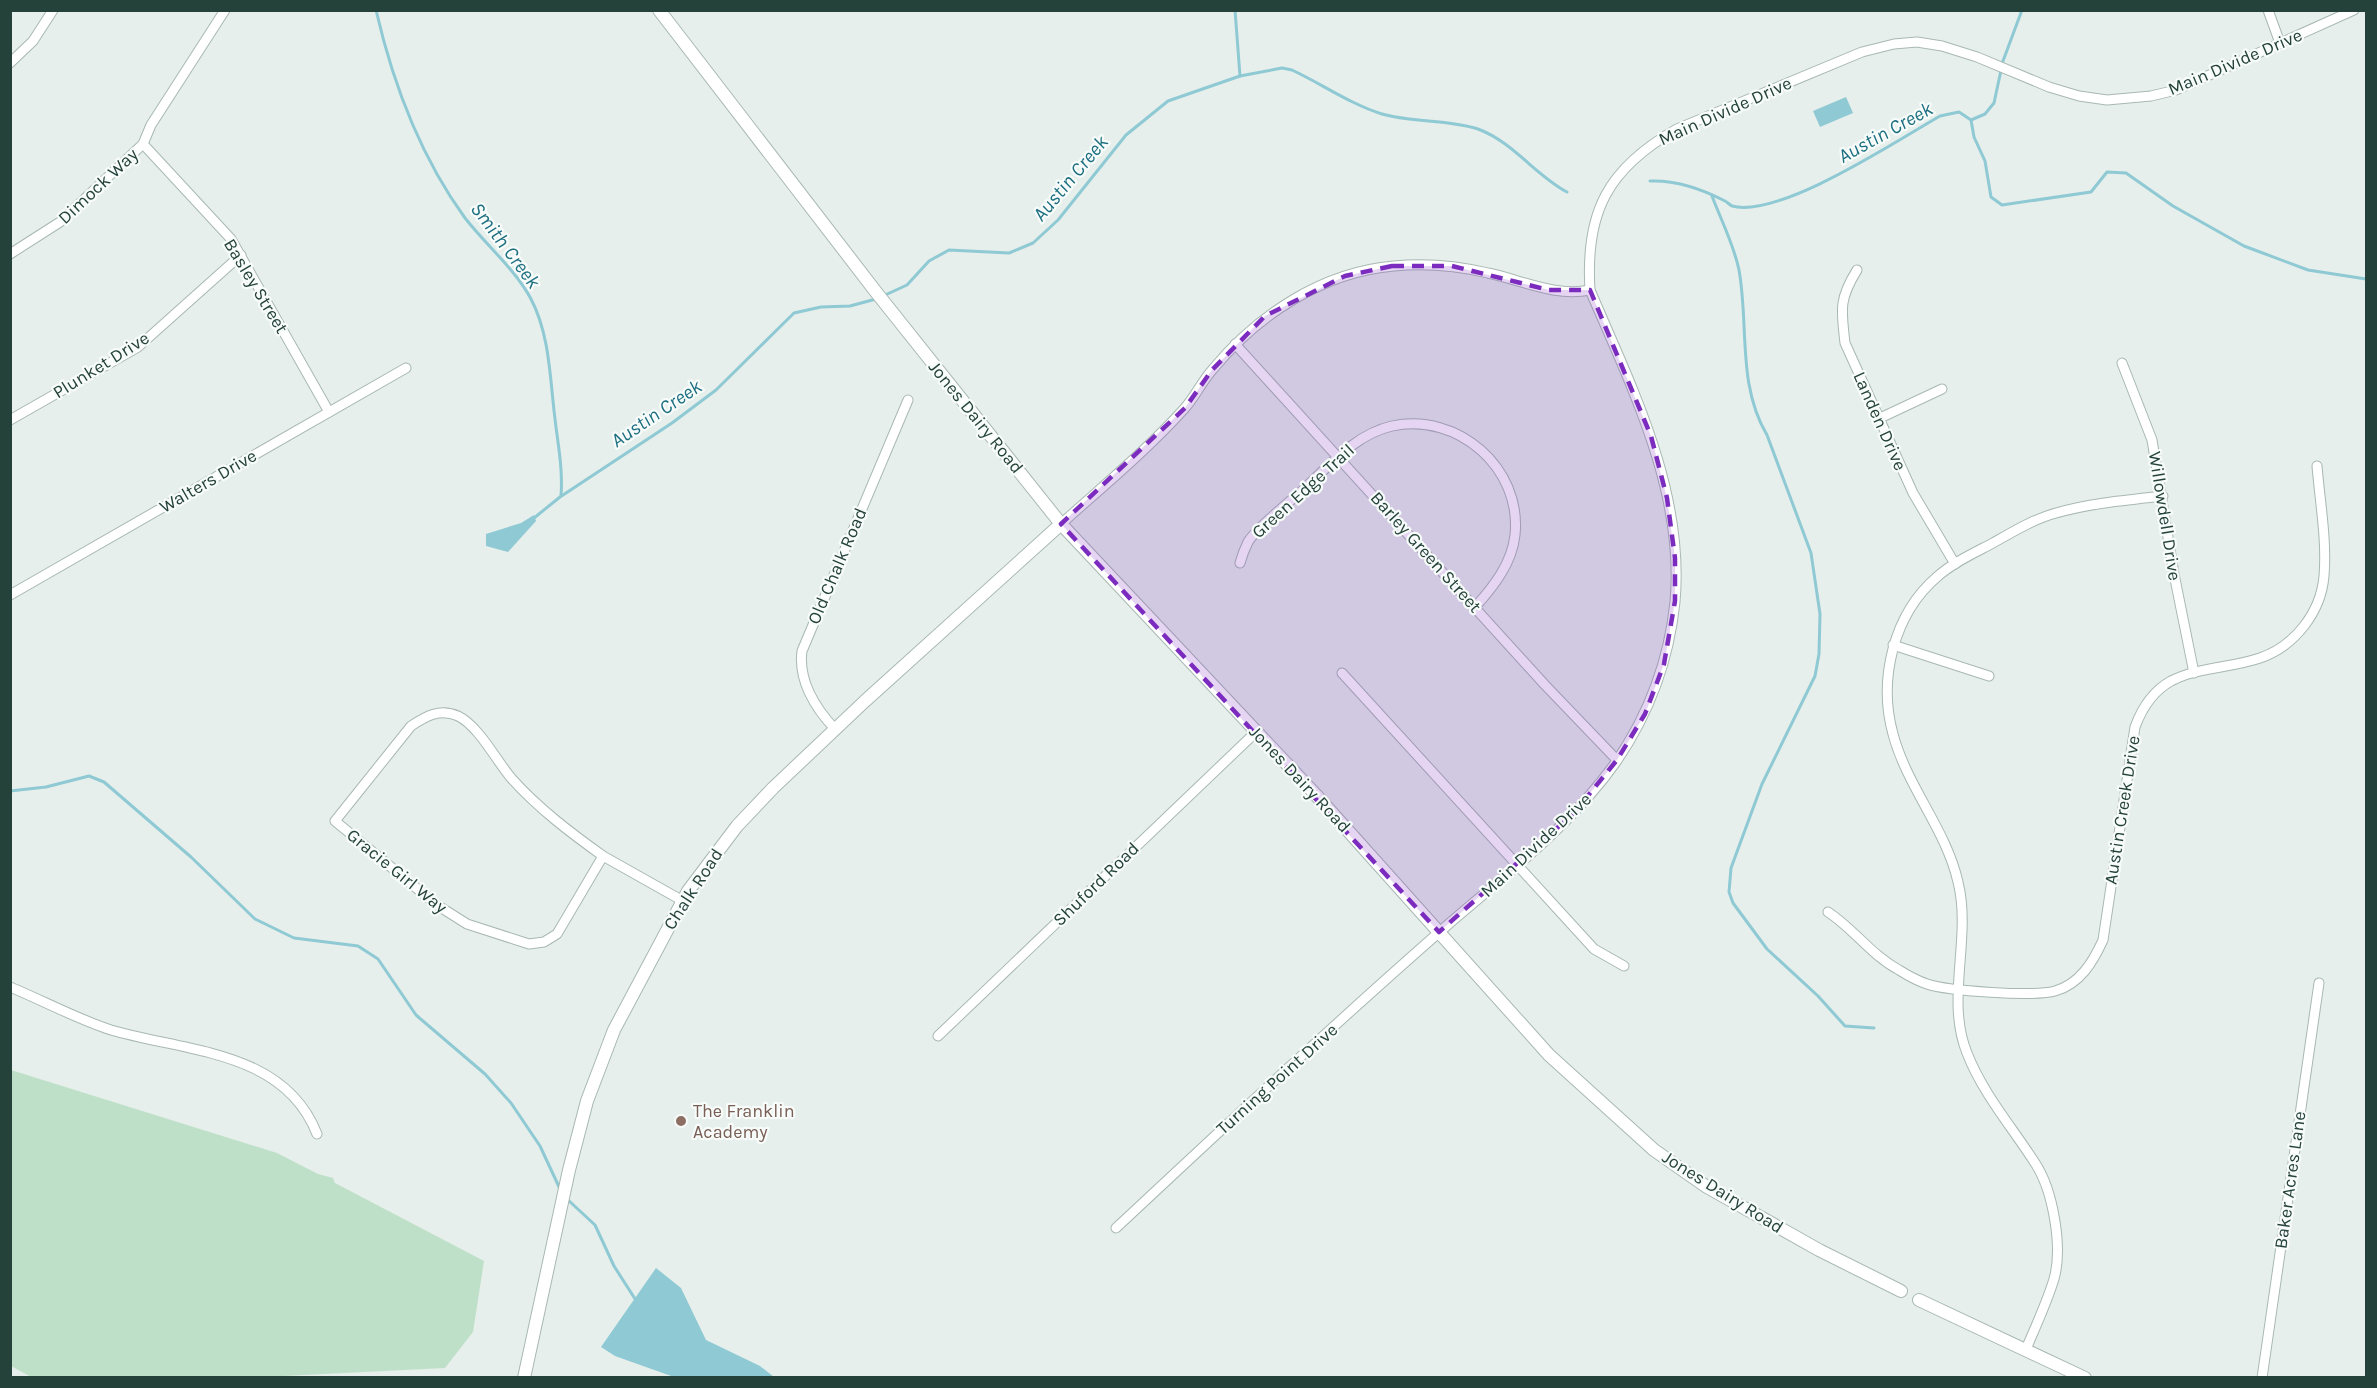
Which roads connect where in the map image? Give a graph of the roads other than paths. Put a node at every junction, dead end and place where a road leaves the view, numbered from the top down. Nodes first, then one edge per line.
1 (53, 10) edge
2 (225, 10) edge
3 (659, 10) edge
4 (2268, 10) edge
5 (2354, 10) edge
6 (2280, 43) junction
7 (10, 63) edge
8 (143, 144) junction
9 (10, 254) edge
10 (241, 255) junction
11 (1857, 270) dead end
12 (1590, 290) junction
13 (1235, 344) junction
14 (2122, 363) dead end
15 (406, 369) dead end
16 (1942, 389) dead end
17 (908, 400) dead end
18 (329, 412) junction
19 (1878, 419) junction
20 (10, 420) edge
21 (1339, 457) junction
22 (2317, 466) dead end
23 (2163, 496) junction
24 (1061, 524) junction
25 (1240, 563) dead end
26 (1955, 564) junction
27 (10, 595) edge
28 (1476, 606) junction
29 (1893, 645) junction
30 (1342, 673) dead end
31 (2194, 673) junction
32 (1989, 676) dead end
33 (835, 729) junction
34 (1256, 732) junction
35 (1617, 760) junction
36 (603, 856) junction
37 (1517, 865) junction
38 (683, 901) junction
39 (1828, 912) dead end
40 (1439, 932) junction
41 (1624, 966) dead end
42 (2319, 982) dead end
43 (10, 987) edge
44 (1959, 990) junction
45 (938, 1036) dead end
46 (317, 1134) dead end
47 (1116, 1227) dead end
48 (1901, 1291) joint
49 (1919, 1300) joint
50 (2026, 1349) junction
51 (524, 1377) edge
52 (2085, 1377) edge
53 (2262, 1377) edge

1 - 7 street
2 - 8 street, Dimock Way
3 - 24 street, Jones Dairy Road
4 - 6 street
5 - 6 street, Main Divide Drive
6 - 12 street, Main Divide Drive
8 - 9 street, Dimock Way
8 - 10 street, Basley Street
10 - 18 street, Basley Street
10 - 20 street, Plunket Drive
11 - 19 street, Landen Drive
12 - 13 street
12 - 35 street, Main Divide Drive
13 - 21 street, Barley Green Street
13 - 24 street
14 - 23 street, Willowdell Drive
15 - 18 street, Walters Drive
16 - 19 street
17 - 33 street, Old Chalk Road
18 - 27 street, Walters Drive
19 - 26 street, Landen Drive
21 - 25 street, Green Edge Trail
21 - 28 street, Barley Green Street
21 - 28 street, Green Edge Trail
22 - 31 street, Austin Creek Drive
23 - 26 street
23 - 31 street, Willowdell Drive
24 - 33 street, Chalk Road
24 - 34 street, Jones Dairy Road
26 - 29 street
28 - 35 street, Barley Green Street
29 - 32 street
29 - 44 street
30 - 37 street
31 - 44 street, Austin Creek Drive
33 - 38 street, Chalk Road
34 - 40 street, Jones Dairy Road
34 - 45 street, Shuford Road
35 - 37 street, Main Divide Drive
36 - 36 street, Gracie Girl Way
36 - 38 street, Gracie Girl Way
37 - 40 street, Main Divide Drive
37 - 41 street
38 - 51 street, Chalk Road
39 - 44 street, Austin Creek Drive
40 - 47 street, Turning Point Drive
40 - 48 street, Jones Dairy Road
42 - 53 street, Baker Acres Lane
43 - 46 street
44 - 50 street
48 - 49 street, Jones Dairy Road
49 - 50 street, Jones Dairy Road
50 - 52 street, Jones Dairy Road

